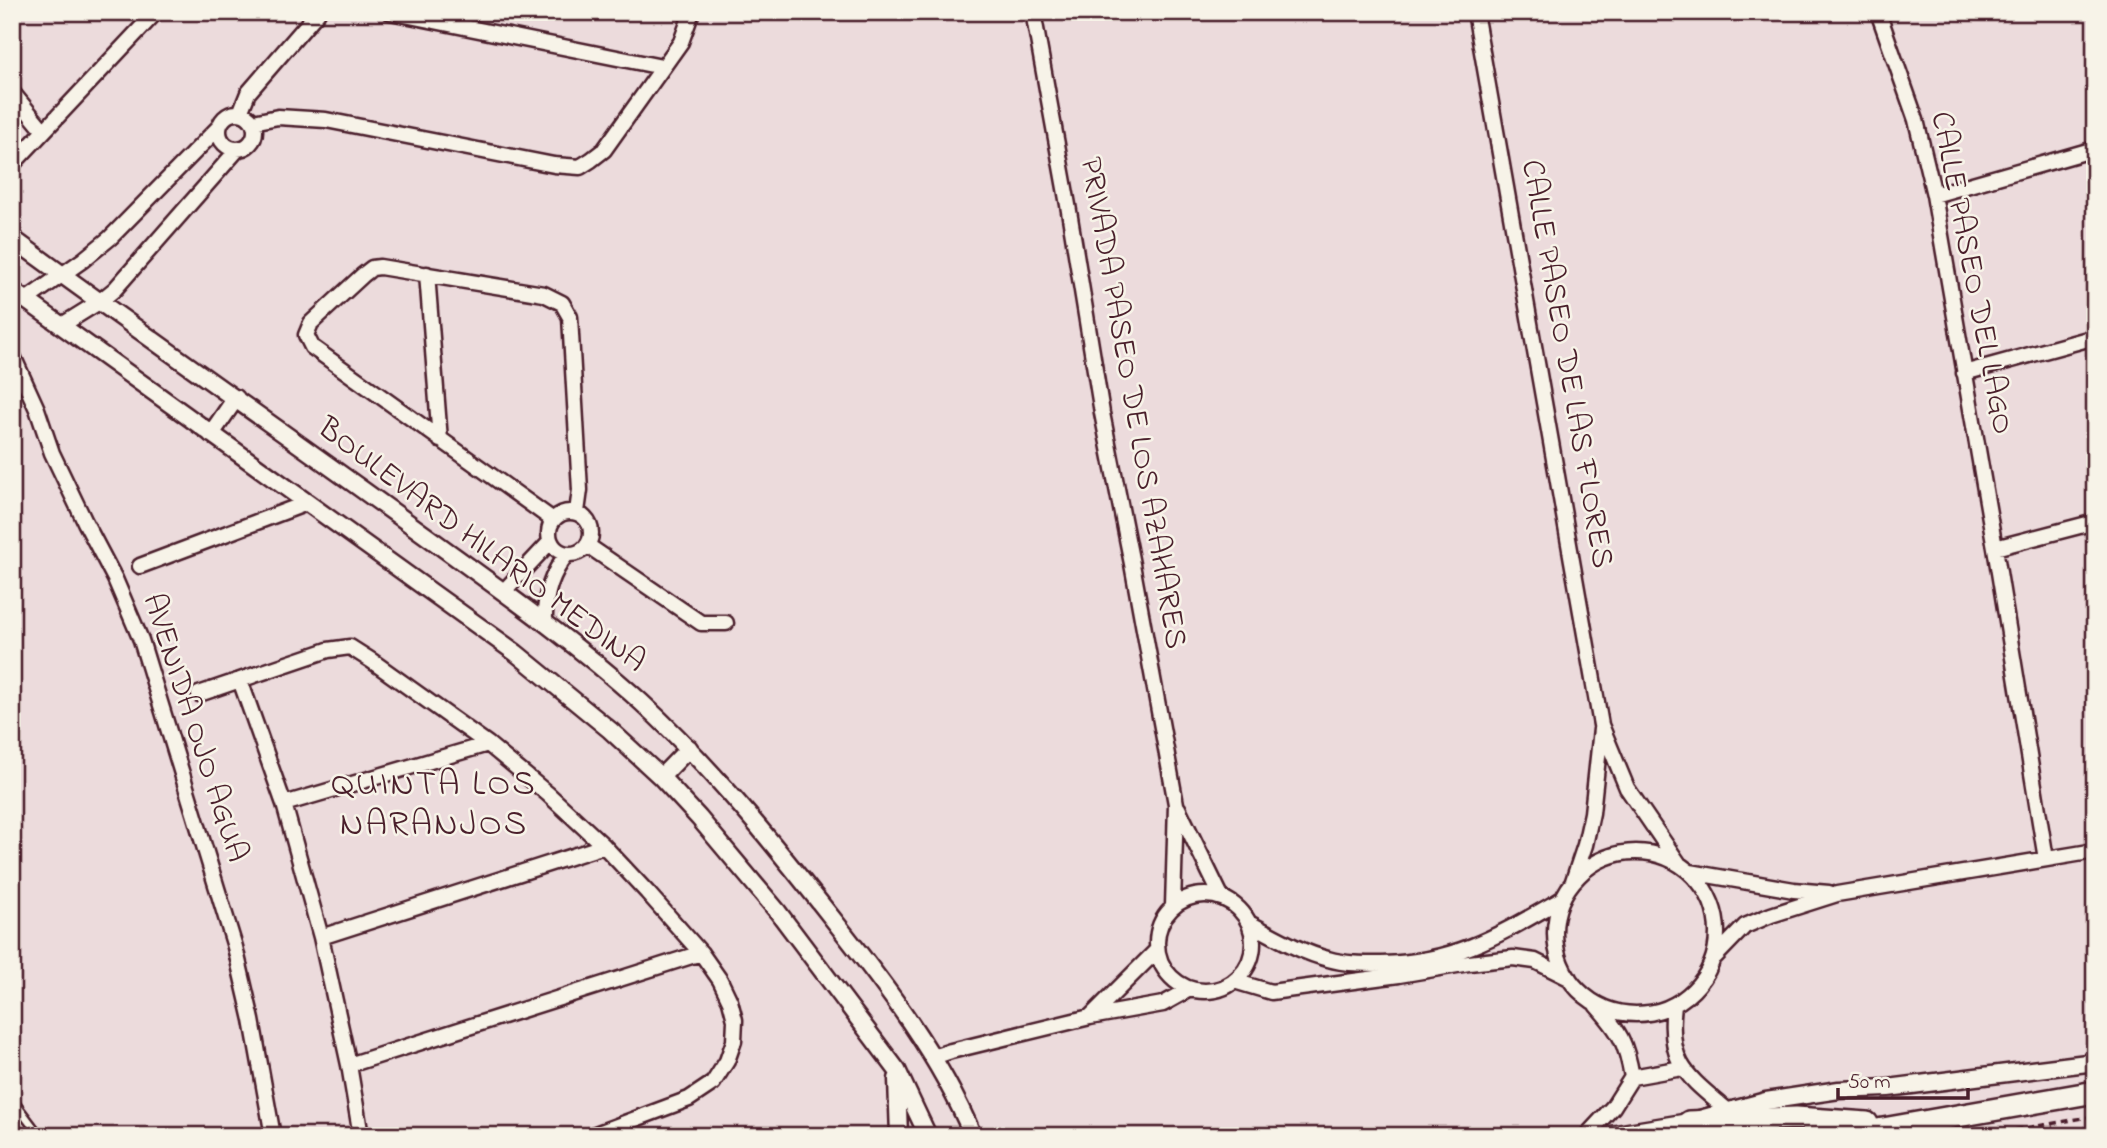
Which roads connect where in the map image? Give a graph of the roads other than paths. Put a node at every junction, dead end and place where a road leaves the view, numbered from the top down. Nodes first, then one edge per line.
1 (156, 12) edge
2 (318, 12) edge
3 (390, 12) edge
4 (692, 12) edge
5 (1033, 12) edge
6 (1475, 12) edge
7 (1878, 12) edge
8 (662, 67) junction
9 (12, 92) edge
10 (240, 113) junction
11 (253, 122) junction
12 (219, 127) junction
13 (44, 131) junction
14 (238, 149) junction
15 (2095, 149) edge
16 (12, 165) edge
17 (1934, 195) junction
18 (12, 238) edge
19 (427, 274) junction
20 (63, 275) junction
21 (12, 290) edge
22 (26, 300) junction
23 (99, 302) junction
24 (62, 325) junction
25 (2095, 337) edge
26 (12, 354) edge
27 (1964, 373) junction
28 (236, 398) junction
29 (211, 433) junction
30 (440, 440) junction
31 (307, 503) junction
32 (576, 512) junction
33 (553, 520) junction
34 (2095, 522) edge
35 (550, 541) junction
36 (587, 545) junction
37 (1995, 548) junction
38 (566, 554) junction
39 (140, 566) dead end
40 (503, 592) junction
41 (545, 622) junction
42 (726, 623) dead end
43 (240, 680) junction
44 (199, 694) dead end
45 (1601, 725) junction
46 (488, 744) junction
47 (689, 748) junction
48 (661, 777) junction
49 (284, 804) junction
50 (1176, 804) junction
51 (604, 846) junction
52 (2095, 851) edge
53 (2046, 859) junction
54 (1685, 868) junction
55 (1572, 883) junction
56 (1837, 894) junction
57 (1222, 898) junction
58 (1562, 899) junction
59 (1173, 906) junction
60 (1249, 923) junction
61 (321, 937) junction
62 (1157, 950) junction
63 (701, 953) junction
64 (1712, 961) junction
65 (1569, 978) junction
66 (1234, 981) junction
67 (1190, 989) junction
68 (1595, 1004) junction
69 (1674, 1004) junction
70 (1090, 1017) junction
71 (933, 1058) junction
72 (2095, 1062) edge
73 (349, 1065) junction
74 (1682, 1068) junction
75 (897, 1070) junction
76 (1632, 1077) junction
77 (2095, 1092) edge
78 (12, 1099) edge
79 (1727, 1110) junction
80 (1689, 1122) junction
81 (1904, 1125) junction
82 (40, 1136) edge
83 (273, 1136) edge
84 (361, 1136) edge
85 (590, 1136) edge
86 (899, 1136) edge
87 (928, 1136) edge
88 (973, 1136) edge
89 (1586, 1136) edge
90 (1604, 1136) edge
91 (1843, 1136) edge

1 - 13 street
2 - 10 street
3 - 8 street
4 - 8 street
5 - 50 street, PRIVADA PASEO DE LOS AZAHARES
6 - 45 street, CALLE PASEO DE LAS FLORES
7 - 17 street, CALLE PASEO DEL LAGO
8 - 11 street
9 - 13 street
10 - 11 street
10 - 12 street
11 - 14 street
12 - 14 street
12 - 20 street
13 - 16 street
14 - 23 street
15 - 17 street
17 - 27 street, CALLE PASEO DEL LAGO
18 - 20 street, BOULEVARD HILARIO MEDINA
19 - 30 street
19 - 30 street
19 - 32 street
20 - 22 street
20 - 23 street, BOULEVARD HILARIO MEDINA
21 - 22 street, BOULEVARD HILARIO MEDINA
22 - 24 street, BOULEVARD HILARIO MEDINA
23 - 24 street
23 - 28 street, BOULEVARD HILARIO MEDINA
24 - 29 street, BOULEVARD HILARIO MEDINA
25 - 27 street
26 - 83 street, AVENIDA OJO AGUA
27 - 37 street, CALLE PASEO DEL LAGO
28 - 29 street
28 - 40 street, BOULEVARD HILARIO MEDINA
29 - 31 street, BOULEVARD HILARIO MEDINA
30 - 33 street
31 - 39 street
31 - 48 street, BOULEVARD HILARIO MEDINA
32 - 33 street
32 - 36 street
33 - 35 street
34 - 37 street
35 - 38 street
35 - 40 street
36 - 38 street
36 - 42 street
37 - 53 street, CALLE PASEO DEL LAGO
38 - 41 street
40 - 41 street, BOULEVARD HILARIO MEDINA
41 - 47 street, BOULEVARD HILARIO MEDINA
43 - 44 street
43 - 46 street
43 - 49 street
45 - 54 street, CALLE PASEO DE LAS FLORES
45 - 55 street, CALLE PASEO DE LAS FLORES
46 - 49 street
46 - 51 street
47 - 48 street
47 - 71 street, BOULEVARD HILARIO MEDINA
48 - 75 street, BOULEVARD HILARIO MEDINA
49 - 61 street
50 - 57 street, PRIVADA PASEO DE LOS AZAHARES
50 - 59 street, PRIVADA PASEO DE LOS AZAHARES
51 - 61 street
51 - 63 street
52 - 53 street
53 - 56 street
54 - 55 street
54 - 56 street
54 - 64 street
55 - 58 street
56 - 64 street
57 - 59 street
57 - 60 street
58 - 60 street
58 - 65 street
59 - 62 street
60 - 66 street
61 - 73 street
62 - 67 street
62 - 70 street
63 - 73 street
63 - 85 street
64 - 69 street
65 - 66 street
65 - 68 street
66 - 67 street
67 - 70 street
68 - 69 street
68 - 76 street
69 - 74 street
70 - 71 street
71 - 88 street, BOULEVARD HILARIO MEDINA
72 - 79 street
73 - 84 street
74 - 76 street
74 - 79 street
75 - 86 street
75 - 87 street, BOULEVARD HILARIO MEDINA
76 - 89 street
77 - 81 main road
78 - 82 lane
79 - 80 street
80 - 81 main road
80 - 90 street
81 - 91 main road

